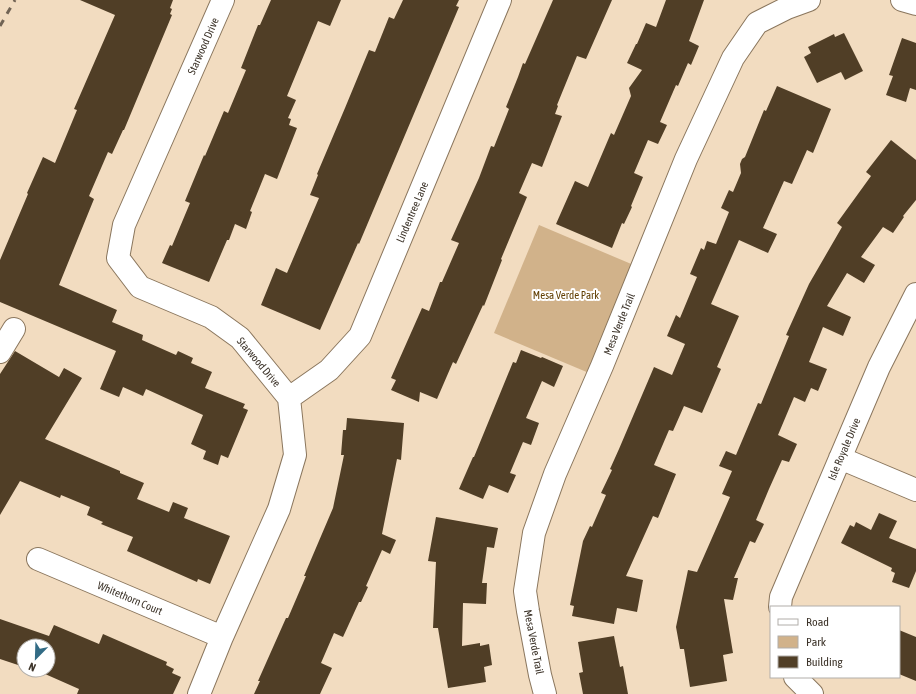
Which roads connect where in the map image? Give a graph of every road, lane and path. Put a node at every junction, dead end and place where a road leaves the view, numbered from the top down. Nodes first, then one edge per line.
1 (223, 0) edge
2 (500, 0) edge
3 (809, 0) edge
4 (902, 0) edge
5 (916, 4) edge
6 (916, 294) edge
7 (14, 329) dead end
8 (0, 352) edge
9 (289, 398) junction
10 (840, 458) junction
11 (916, 490) edge
12 (38, 559) dead end
13 (780, 606) edge
14 (222, 637) junction
15 (796, 678) edge
16 (199, 694) edge
17 (545, 694) edge
18 (812, 694) edge

1 - 9 street, Starwood Drive
2 - 9 street, Lindentree Lane
3 - 17 street, Mesa Verde Trail
4 - 5 street
6 - 10 street, Isle Royale Drive
7 - 8 street
9 - 14 street
10 - 11 street
10 - 13 street, Isle Royale Drive
12 - 14 street, Whitethorn Court
14 - 16 street
15 - 18 street

